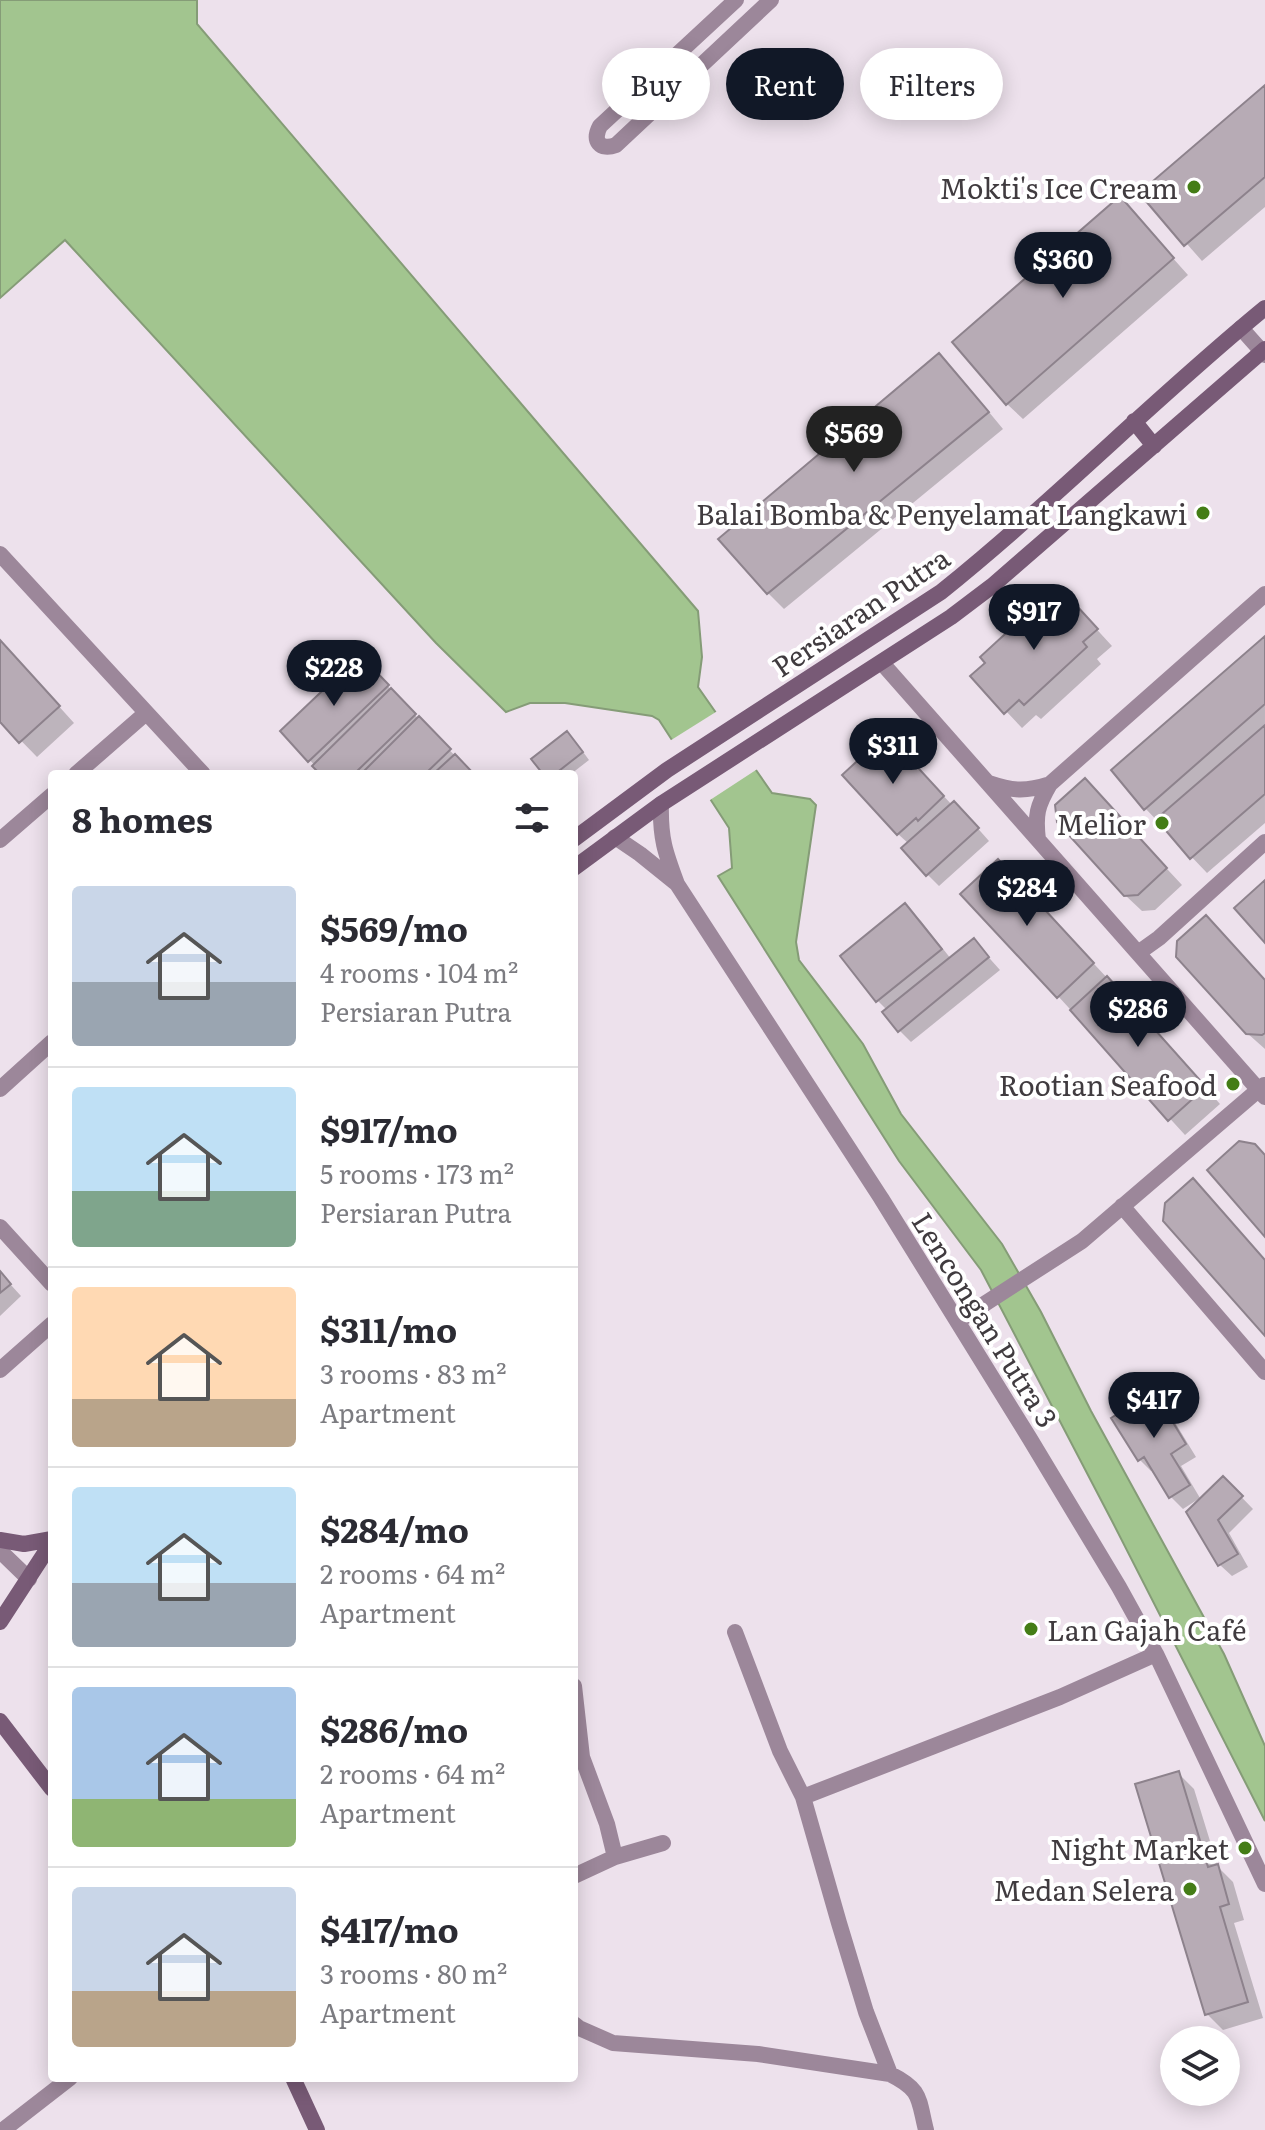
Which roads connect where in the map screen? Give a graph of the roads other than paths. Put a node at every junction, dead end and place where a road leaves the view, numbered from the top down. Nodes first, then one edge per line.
1 (736, 0) edge
2 (771, 0) edge
3 (1265, 308) edge
4 (1241, 328) junction
5 (1264, 352) edge
6 (1134, 421) junction
7 (1154, 446) junction
8 (0, 554) edge
9 (1265, 594) edge
10 (882, 663) junction
11 (146, 713) junction
12 (81, 770) edge
13 (199, 770) edge
14 (987, 783) junction
15 (1050, 784) junction
16 (48, 798) edge
17 (661, 804) junction
18 (578, 836) edge
19 (615, 837) junction
20 (0, 840) edge
21 (1038, 840) junction
22 (1265, 842) edge
23 (578, 865) edge
24 (677, 884) junction
25 (1138, 953) junction
26 (48, 1046) edge
27 (0, 1089) edge
28 (1263, 1090) edge
29 (1122, 1206) junction
30 (0, 1227) edge
31 (48, 1280) edge
32 (958, 1321) junction
33 (48, 1328) edge
34 (0, 1370) edge
35 (1265, 1372) edge
36 (0, 1540) edge
37 (48, 1541) edge
38 (48, 1548) edge
39 (0, 1551) edge
40 (29, 1579) junction
41 (1, 1613) edge
42 (735, 1632) dead end
43 (1156, 1654) junction
44 (0, 1721) edge
45 (578, 1722) edge
46 (48, 1784) edge
47 (803, 1797) junction
48 (663, 1843) dead end
49 (615, 1857) junction
50 (578, 1874) edge
51 (1265, 1884) edge
52 (578, 2027) edge
53 (890, 2074) junction
54 (65, 2082) edge
55 (295, 2082) edge
56 (3, 2130) edge
57 (317, 2130) edge
58 (926, 2130) edge

1 - 2 street
3 - 4 main road, Persiaran Putra
4 - 5 street
4 - 6 main road, Persiaran Putra
5 - 7 main road, Persiaran Putra
6 - 7 main road
6 - 18 main road, Persiaran Putra
7 - 10 main road, Persiaran Putra
8 - 11 street
9 - 15 street
10 - 14 street
10 - 17 main road, Persiaran Putra
11 - 12 street
11 - 13 street
14 - 15 street
14 - 21 street
15 - 21 street
16 - 20 street
17 - 19 main road, Persiaran Putra
17 - 24 street
19 - 23 main road, Persiaran Putra
19 - 24 street
21 - 25 street
22 - 25 street
24 - 32 street, Lencongan Putra 3
25 - 28 street
26 - 27 street
28 - 29 street
29 - 32 street
29 - 35 street
30 - 31 street
32 - 43 street, Lencongan Putra 3
33 - 34 street
36 - 37 main road
38 - 40 main road
39 - 40 street
40 - 41 main road
42 - 47 street
43 - 47 street
43 - 51 street, Lencongan Putra 3
44 - 46 main road
45 - 49 street
47 - 53 street
48 - 49 street
49 - 50 street
52 - 53 street
53 - 58 street
54 - 56 street
55 - 57 main road

